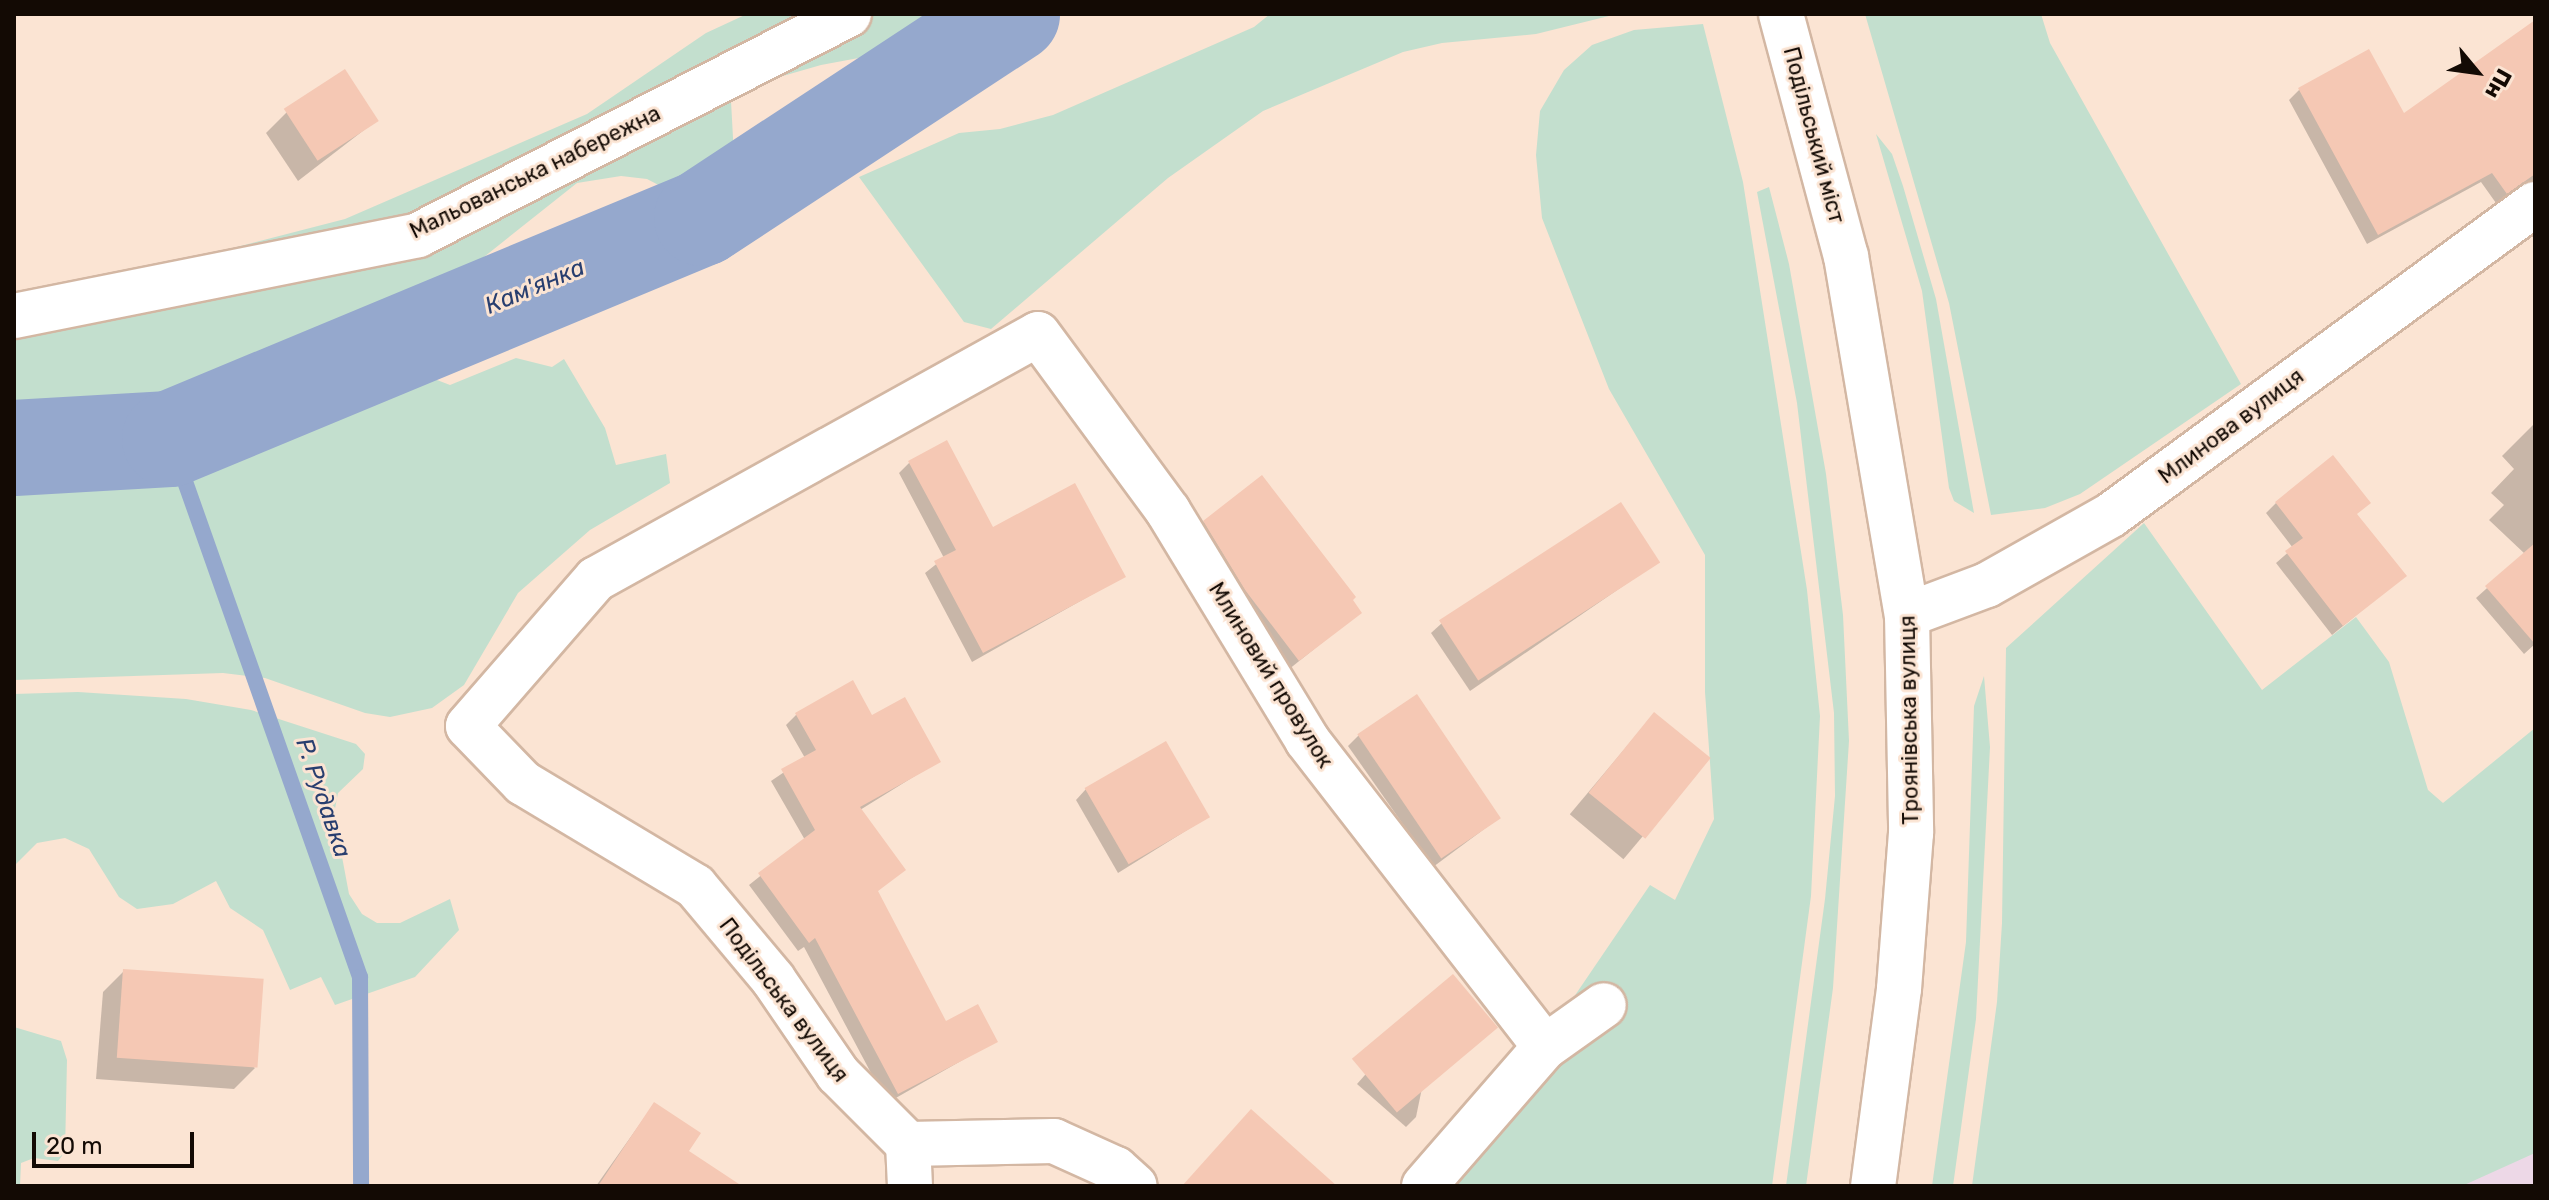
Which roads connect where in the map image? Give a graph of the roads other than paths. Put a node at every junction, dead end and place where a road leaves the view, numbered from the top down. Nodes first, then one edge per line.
1 (849, 14) edge
2 (1781, 14) edge
3 (2535, 204) edge
4 (1846, 256) joint
5 (14, 316) edge
6 (1907, 615) junction
7 (468, 726) joint
8 (1604, 1005) dead end
9 (1545, 1047) junction
10 (909, 1165) edge
11 (1135, 1186) edge
12 (1424, 1186) edge
13 (1873, 1186) edge

1 - 5 street, Мальованська набережна
2 - 4 street, Подільський міст
3 - 6 street, Млинова вулиця
4 - 6 street, Троянівська вулиця
6 - 13 street, Троянівська вулиця
7 - 9 street, Млиновий провулок
7 - 10 street, Подільська вулиця
8 - 9 street
9 - 12 street
10 - 11 street

